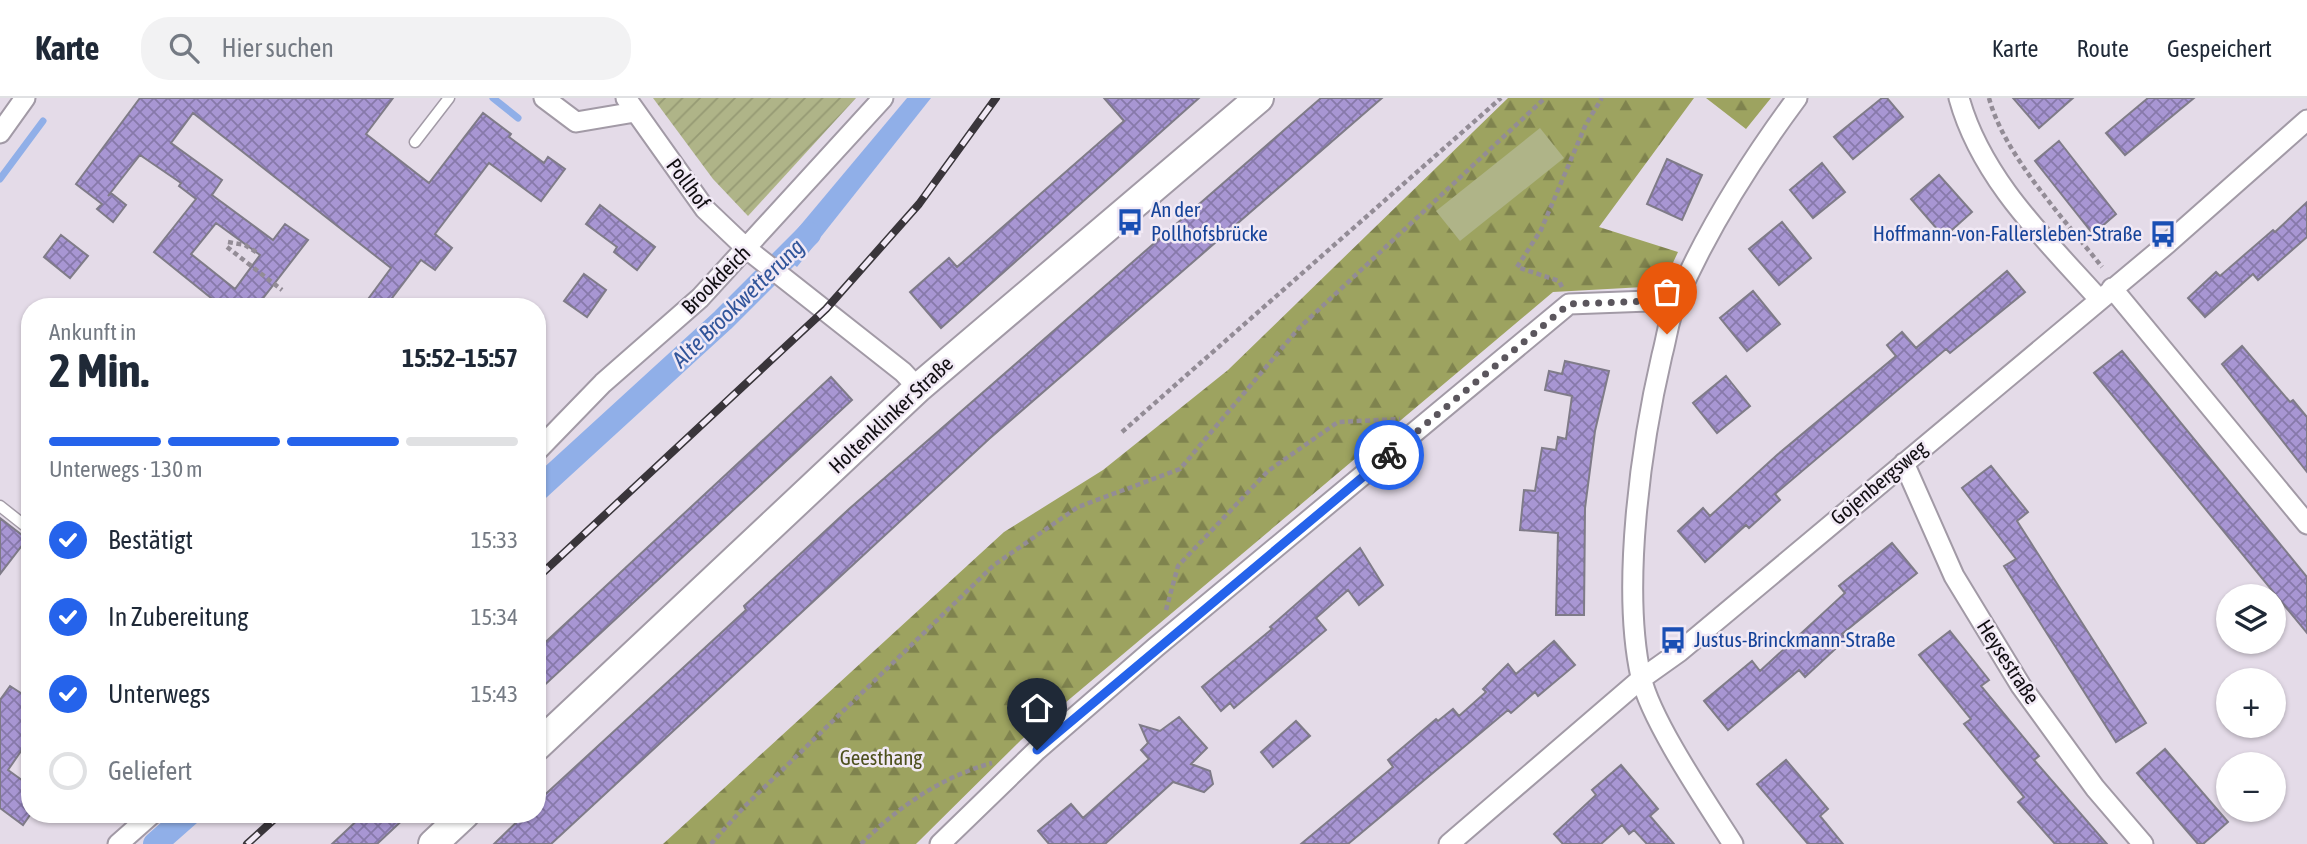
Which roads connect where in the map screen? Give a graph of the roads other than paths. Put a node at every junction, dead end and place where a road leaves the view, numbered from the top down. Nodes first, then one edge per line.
1 (25, 98) edge
2 (449, 98) edge
3 (544, 98) edge
4 (883, 98) edge
5 (1259, 98) edge
6 (1797, 98) edge
7 (1959, 98) edge
8 (631, 105) edge
9 (2307, 120) edge
10 (0, 133) edge
11 (415, 142) dead end
12 (747, 249) junction
13 (2105, 293) junction
14 (1676, 300) junction
15 (918, 388) junction
16 (546, 442) edge
17 (1904, 463) junction
18 (0, 506) edge
19 (21, 523) edge
20 (2307, 524) edge
21 (1641, 679) junction
22 (546, 738) edge
23 (142, 823) edge
24 (455, 823) edge
25 (118, 844) edge
26 (433, 844) edge
27 (940, 844) edge
28 (1450, 844) edge
29 (1733, 844) edge
30 (2143, 844) edge

1 - 10 street
2 - 11 lane
3 - 8 street, Pollhof
4 - 12 street, Brookdeich
5 - 15 main road, Holtenklinker Straße
6 - 14 street
7 - 13 street
8 - 12 street, Pollhof
9 - 13 street, Gojenbergsweg
12 - 15 street, Pollhof
12 - 16 street, Brookdeich
13 - 17 street, Gojenbergsweg
13 - 20 street
14 - 21 street
14 - 27 street
15 - 22 main road, Holtenklinker Straße
17 - 21 street, Gojenbergsweg
17 - 30 street, Heysestraße
18 - 19 lane
21 - 28 street, Gojenbergsweg
21 - 29 street
23 - 25 street
24 - 26 main road

